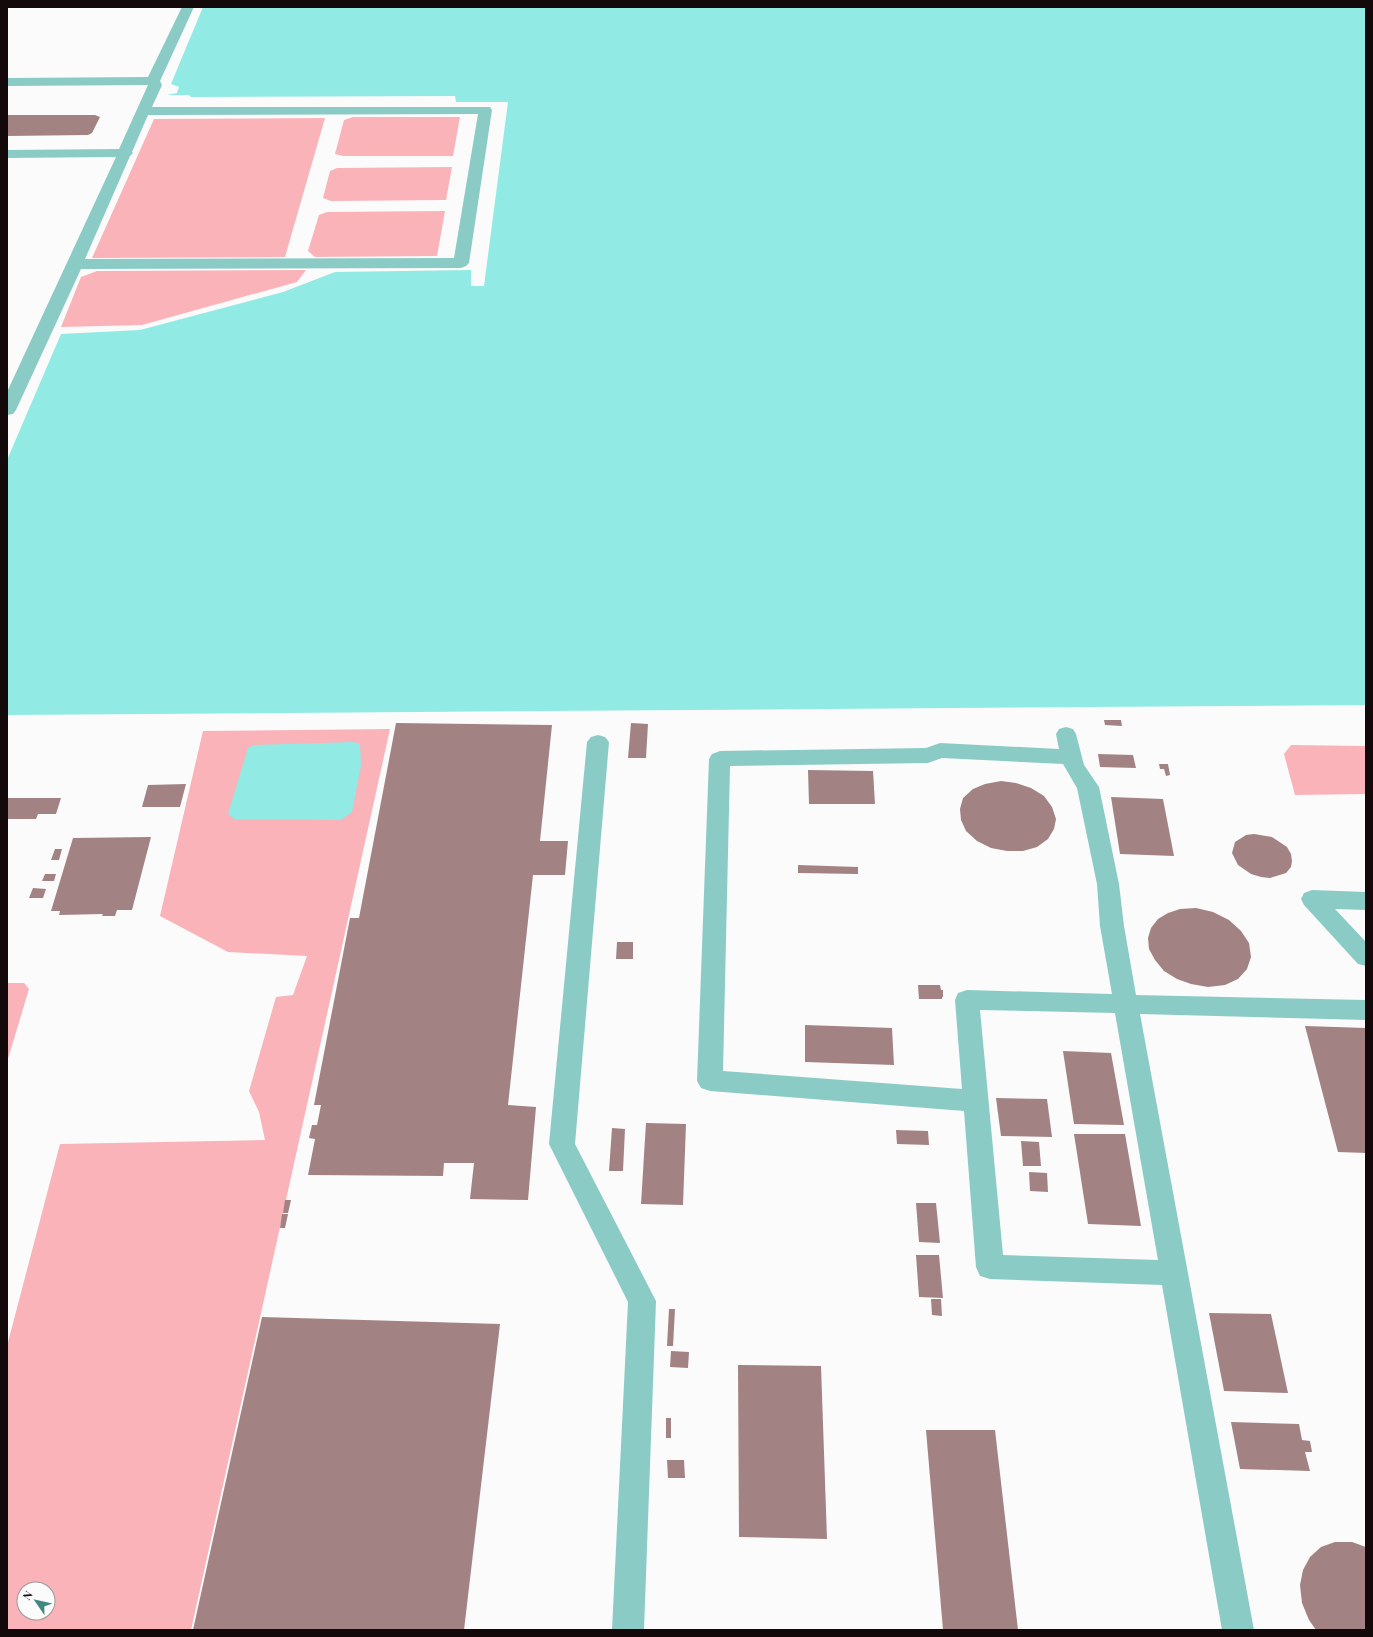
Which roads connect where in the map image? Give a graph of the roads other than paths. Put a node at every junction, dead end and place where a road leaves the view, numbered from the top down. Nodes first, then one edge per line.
1 (188, 7) edge
2 (153, 81) junction
3 (7, 82) edge
4 (143, 111) junction
5 (126, 153) junction
6 (7, 154) edge
7 (75, 264) junction
8 (7, 410) edge
9 (598, 742) dead end
10 (1366, 901) edge
11 (1366, 957) edge
12 (1126, 1004) junction
13 (1366, 1010) edge
14 (975, 1101) junction
15 (1174, 1273) junction
16 (628, 1630) edge
17 (1238, 1630) edge

1 - 2 street
2 - 3 street
2 - 4 street
4 - 5 street
4 - 7 street
5 - 6 street
5 - 7 street
7 - 8 street
9 - 16 street
10 - 11 street
12 - 13 street
12 - 14 street
12 - 14 street
12 - 15 street
14 - 15 street
15 - 17 street

